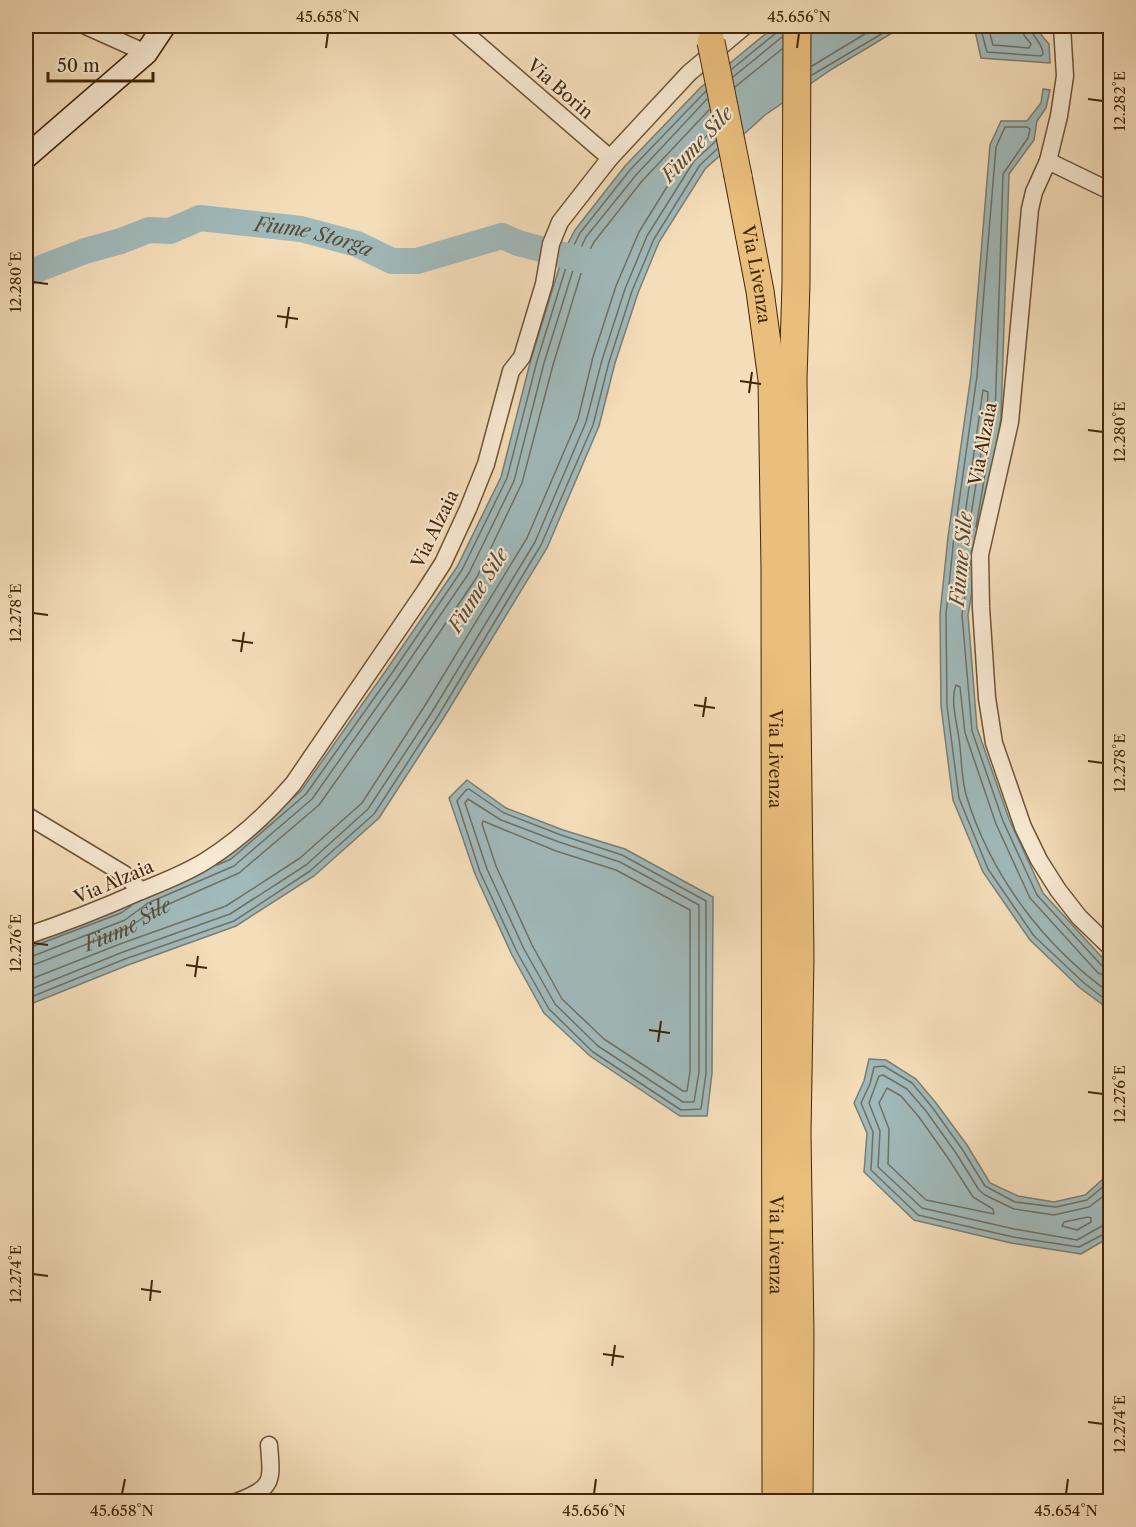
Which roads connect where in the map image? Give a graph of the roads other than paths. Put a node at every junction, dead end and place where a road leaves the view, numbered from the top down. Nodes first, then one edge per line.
1 (86, 26) edge
2 (164, 26) edge
3 (458, 26) edge
4 (745, 26) edge
5 (797, 26) edge
6 (1062, 26) edge
7 (708, 31) edge
8 (146, 53) junction
9 (26, 157) edge
10 (610, 158) junction
11 (1048, 162) junction
12 (1110, 190) edge
13 (26, 815) edge
14 (141, 891) junction
15 (26, 936) edge
16 (1110, 947) edge
17 (269, 1444) dead end
18 (236, 1502) edge
19 (776, 1502) edge
20 (799, 1502) edge

1 - 8 street
2 - 8 main road
3 - 10 street, Via Borin
4 - 10 street, Via Alzaia
5 - 20 highway, Via Livenza
6 - 11 street, Via Alzaia
7 - 19 highway, Via Livenza, bridge
8 - 9 main road
10 - 14 street, Via Alzaia
11 - 12 street
11 - 16 street, Via Alzaia
13 - 14 street
14 - 15 street, Via Alzaia
17 - 18 street

